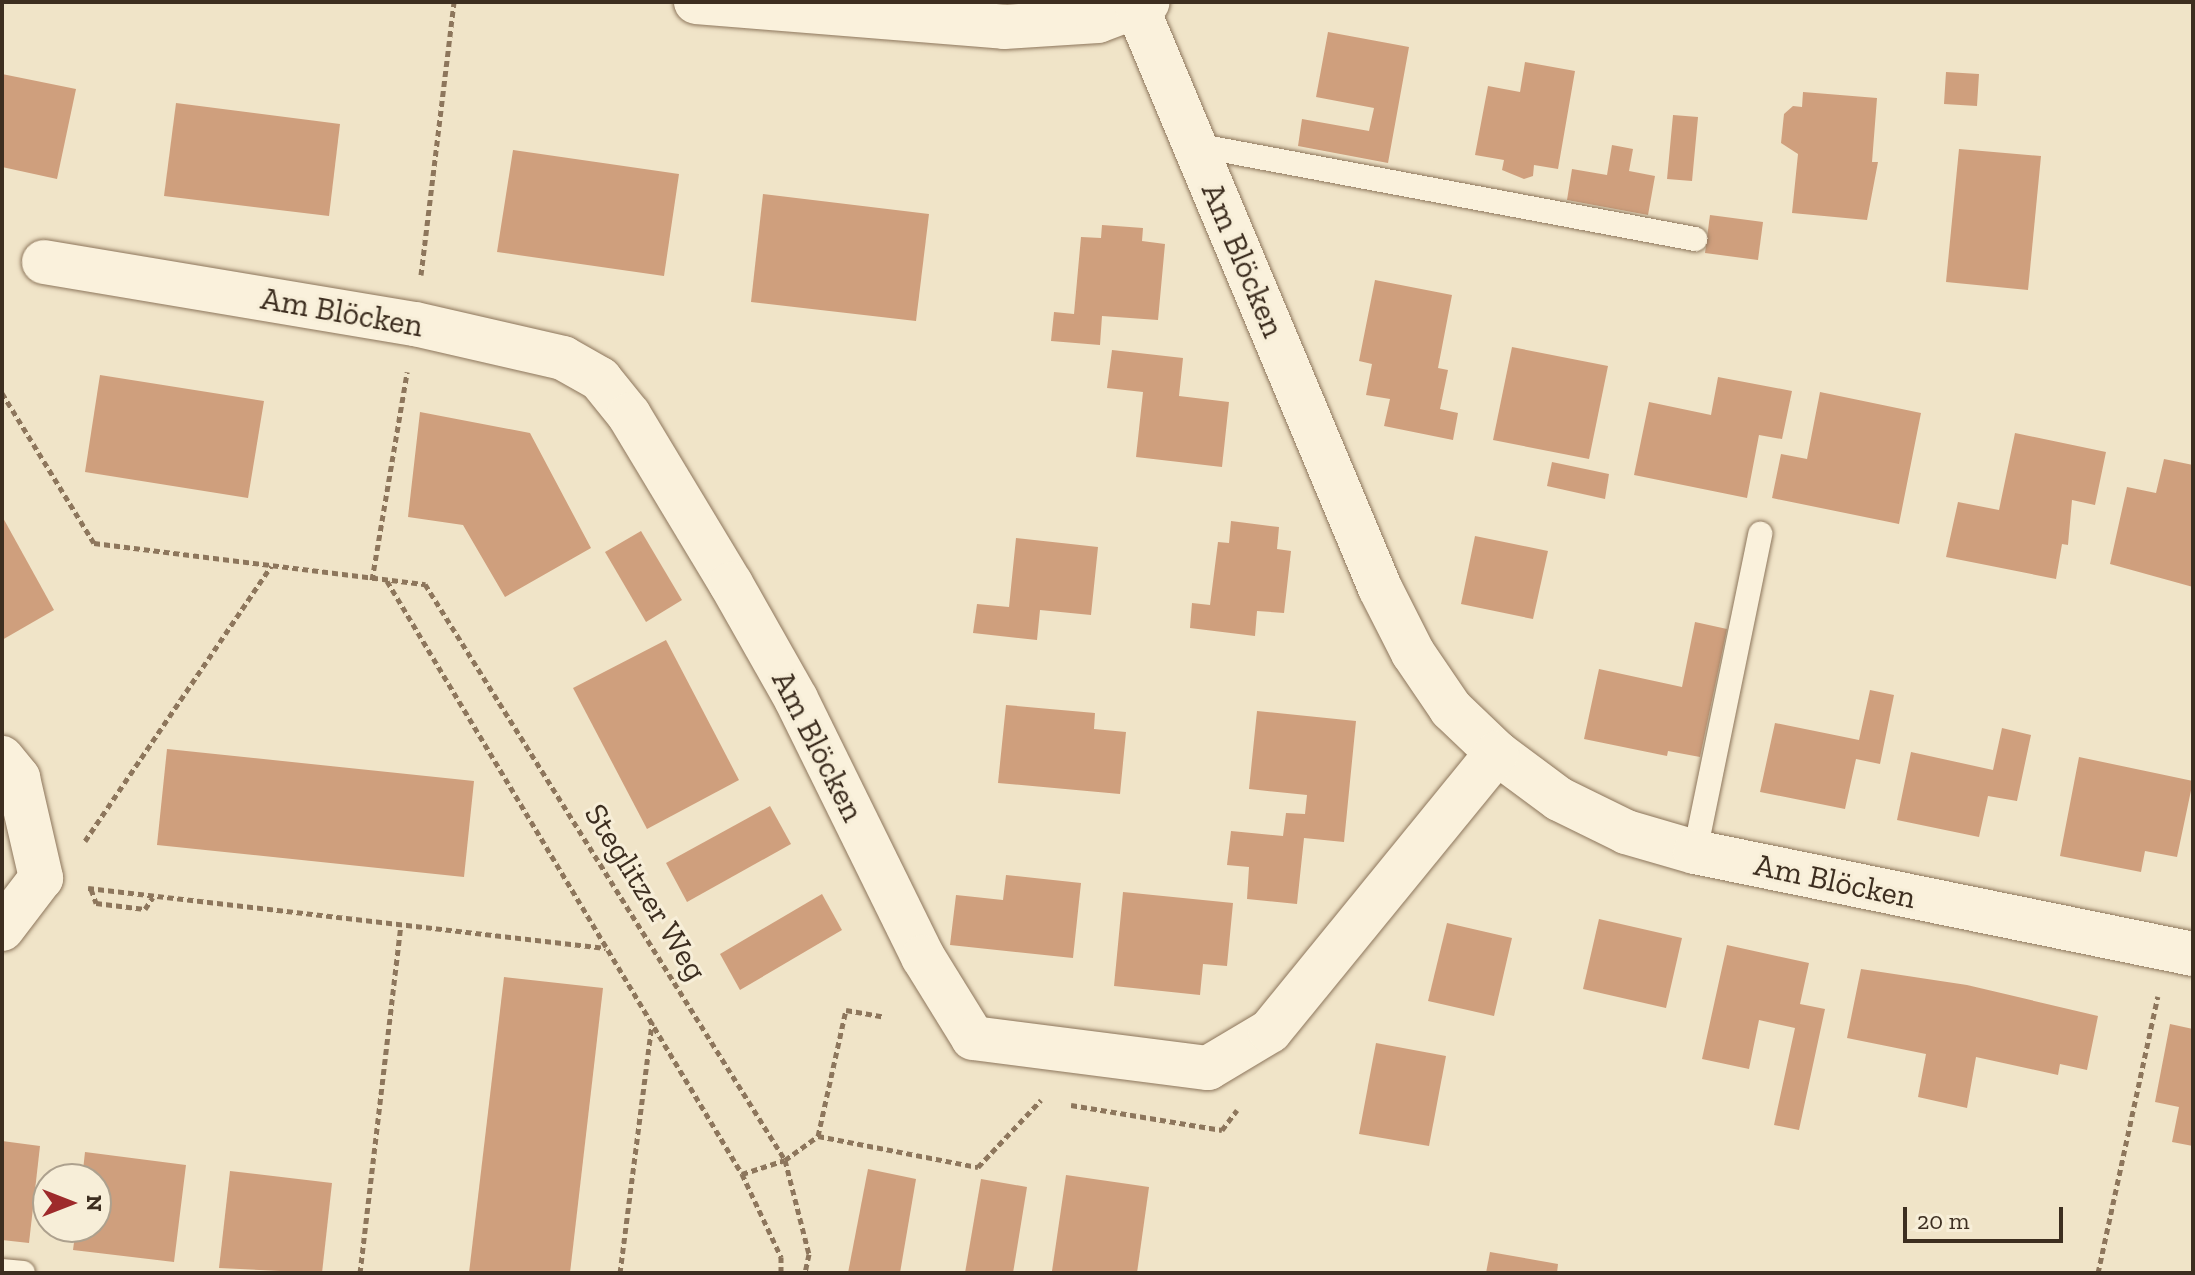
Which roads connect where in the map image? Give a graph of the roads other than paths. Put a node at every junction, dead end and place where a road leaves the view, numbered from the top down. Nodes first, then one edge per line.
1 (696, 2) edge
2 (1143, 6) edge
3 (1195, 145) junction
4 (1695, 239) dead end
5 (44, 262) dead end
6 (1760, 534) dead end
7 (1497, 753) junction
8 (2, 758) edge
9 (1695, 852) junction
10 (2, 929) edge
11 (2181, 951) edge
12 (2, 1271) edge
13 (23, 1273) edge

1 - 2 street
2 - 3 street, Am Blöcken
3 - 4 lane
3 - 7 street, Am Blöcken
5 - 7 street, Am Blöcken
6 - 9 lane
7 - 9 street, Am Blöcken
8 - 10 street
9 - 11 street, Am Blöcken
12 - 13 lane

